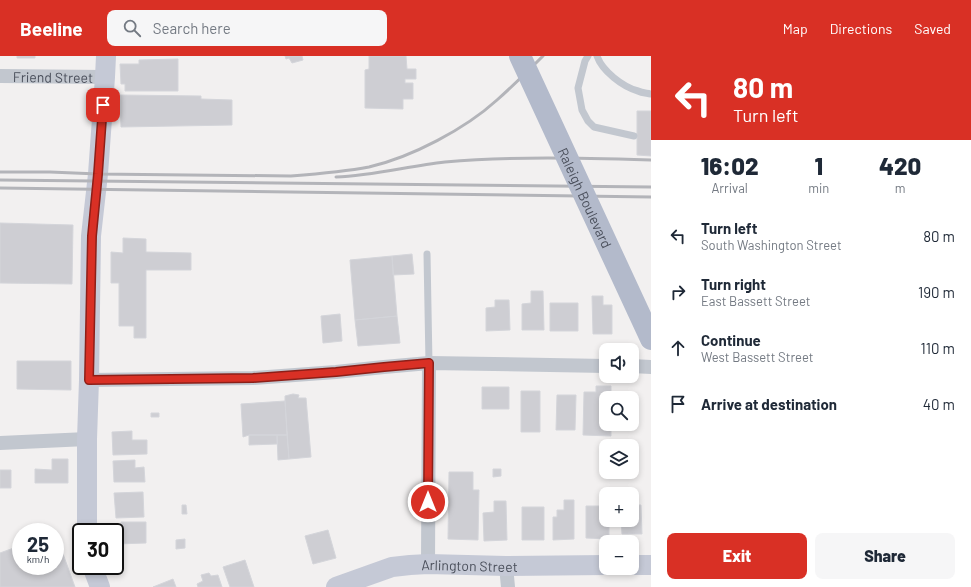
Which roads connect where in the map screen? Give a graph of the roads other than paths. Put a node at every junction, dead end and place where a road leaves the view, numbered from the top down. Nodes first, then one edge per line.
1 (106, 56) edge
2 (520, 56) edge
3 (588, 56) edge
4 (597, 56) edge
5 (0, 76) edge
6 (105, 77) junction
7 (651, 94) edge
8 (634, 136) dead end
9 (427, 254) dead end
10 (651, 339) edge
11 (429, 363) junction
12 (599, 366) edge
13 (639, 366) edge
14 (651, 366) edge
15 (89, 380) junction
16 (87, 439) junction
17 (0, 443) edge
18 (87, 523) edge
19 (428, 564) junction
20 (599, 565) edge
21 (639, 565) edge
22 (651, 565) edge
23 (506, 566) junction
24 (95, 575) edge
25 (100, 587) edge
26 (336, 587) edge
27 (508, 587) edge

1 - 6 street
2 - 10 main road, Raleigh Boulevard, bridge
3 - 8 lane
4 - 7 lane
5 - 6 street, Friend Street
6 - 15 street
9 - 11 lane
11 - 12 street
11 - 15 street
11 - 19 street
13 - 14 street
15 - 16 street
16 - 17 street
16 - 18 street
19 - 23 street, Arlington Street
19 - 26 street, Arlington Street
20 - 23 street, Arlington Street
21 - 22 street
23 - 27 street
24 - 25 street

